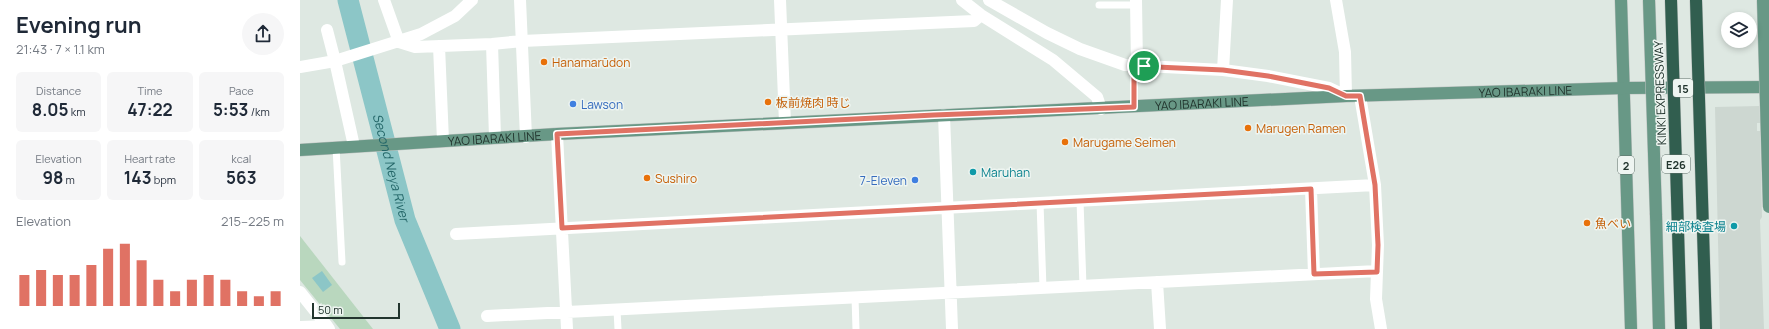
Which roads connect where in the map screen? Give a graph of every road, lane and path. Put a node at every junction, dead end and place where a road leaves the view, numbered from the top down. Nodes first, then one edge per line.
1 (384, 0) edge
2 (472, 0) edge
3 (520, 0) edge
4 (780, 0) edge
5 (962, 0) edge
6 (989, 0) edge
7 (1227, 0) edge
8 (1336, 0) edge
9 (1621, 0) edge
10 (1649, 0) edge
11 (1671, 0) edge
12 (1696, 0) edge
13 (1763, 0) edge
14 (1136, 3) edge
15 (1099, 5) dead end
16 (981, 15) junction
17 (781, 29) junction
18 (326, 30) dead end
19 (522, 41) junction
20 (400, 42) junction
21 (492, 44) junction
22 (439, 46) junction
23 (335, 61) junction
24 (1136, 66) junction
25 (300, 68) edge
26 (1223, 70) junction
27 (1769, 87) edge
28 (1624, 88) junction
29 (1346, 96) junction
30 (1360, 96) junction
31 (1134, 107) junction
32 (1101, 109) junction
33 (944, 114) junction
34 (785, 123) junction
35 (557, 134) junction
36 (526, 136) junction
37 (495, 138) junction
38 (442, 141) junction
39 (354, 146) junction
40 (336, 147) junction
41 (300, 150) edge
42 (1375, 185) junction
43 (1311, 189) junction
44 (1080, 201) junction
45 (1040, 203) junction
46 (948, 207) junction
47 (1769, 207) edge
48 (562, 228) junction
49 (456, 234) dead end
50 (342, 262) dead end
51 (1377, 272) junction
52 (1314, 274) junction
53 (1157, 282) junction
54 (1083, 286) junction
55 (1043, 288) junction
56 (300, 292) edge
57 (951, 292) junction
58 (855, 297) junction
59 (617, 310) junction
60 (566, 312) junction
61 (486, 316) dead end
62 (300, 327) edge
63 (328, 327) edge
64 (567, 329) edge
65 (618, 329) edge
66 (856, 329) edge
67 (952, 329) edge
68 (1160, 329) edge
69 (1380, 329) edge
70 (1631, 329) edge
71 (1659, 329) edge
72 (1681, 329) edge
73 (1706, 329) edge

1 - 20 street
2 - 20 street
3 - 19 street
4 - 17 street
5 - 16 street
6 - 24 street
7 - 26 street
8 - 29 street
9 - 28 main road, 2
10 - 71 main road, bridge
11 - 72 highway, KINKI EXPRESSWAY / E26, bridge
12 - 73 highway, E26, bridge
13 - 47 main road, bridge
14 - 15 lane
14 - 24 street
16 - 17 street
16 - 32 street
17 - 19 street
17 - 34 street
18 - 23 street
19 - 21 street
19 - 36 street
20 - 22 street
20 - 23 street
21 - 22 street
21 - 37 street
22 - 38 street
23 - 25 street
23 - 39 street
24 - 26 street
24 - 31 lane
26 - 29 street
27 - 28 main road, YAO IBARAKI LINE / 15
28 - 30 main road, YAO IBARAKI LINE / 15
28 - 70 main road, 2
29 - 30 main road, YAO IBARAKI LINE / 15
29 - 31 main road, YAO IBARAKI LINE / 15
30 - 42 street
31 - 32 main road, YAO IBARAKI LINE / 15
32 - 33 main road, YAO IBARAKI LINE / 15
33 - 34 main road, YAO IBARAKI LINE / 15
33 - 46 street
34 - 35 main road, YAO IBARAKI LINE / 15
35 - 36 main road, YAO IBARAKI LINE / 15
35 - 48 street
36 - 37 main road, YAO IBARAKI LINE / 15
37 - 38 main road, YAO IBARAKI LINE / 15
38 - 39 main road, YAO IBARAKI LINE / 15
39 - 40 main road, YAO IBARAKI LINE / 15
40 - 41 main road, YAO IBARAKI LINE / 15
40 - 50 lane
42 - 43 street
42 - 51 street
43 - 44 street
43 - 52 street
44 - 45 street
44 - 54 lane
45 - 46 street
45 - 55 lane
46 - 48 street
46 - 57 street
48 - 49 street
48 - 60 street
51 - 52 street
51 - 69 street
52 - 53 street
53 - 54 street
53 - 68 street
54 - 55 street
55 - 57 street
56 - 63 street
57 - 58 street
57 - 67 street
58 - 59 street
58 - 66 lane
59 - 60 street
59 - 65 lane
60 - 61 street
60 - 64 street
62 - 63 street

